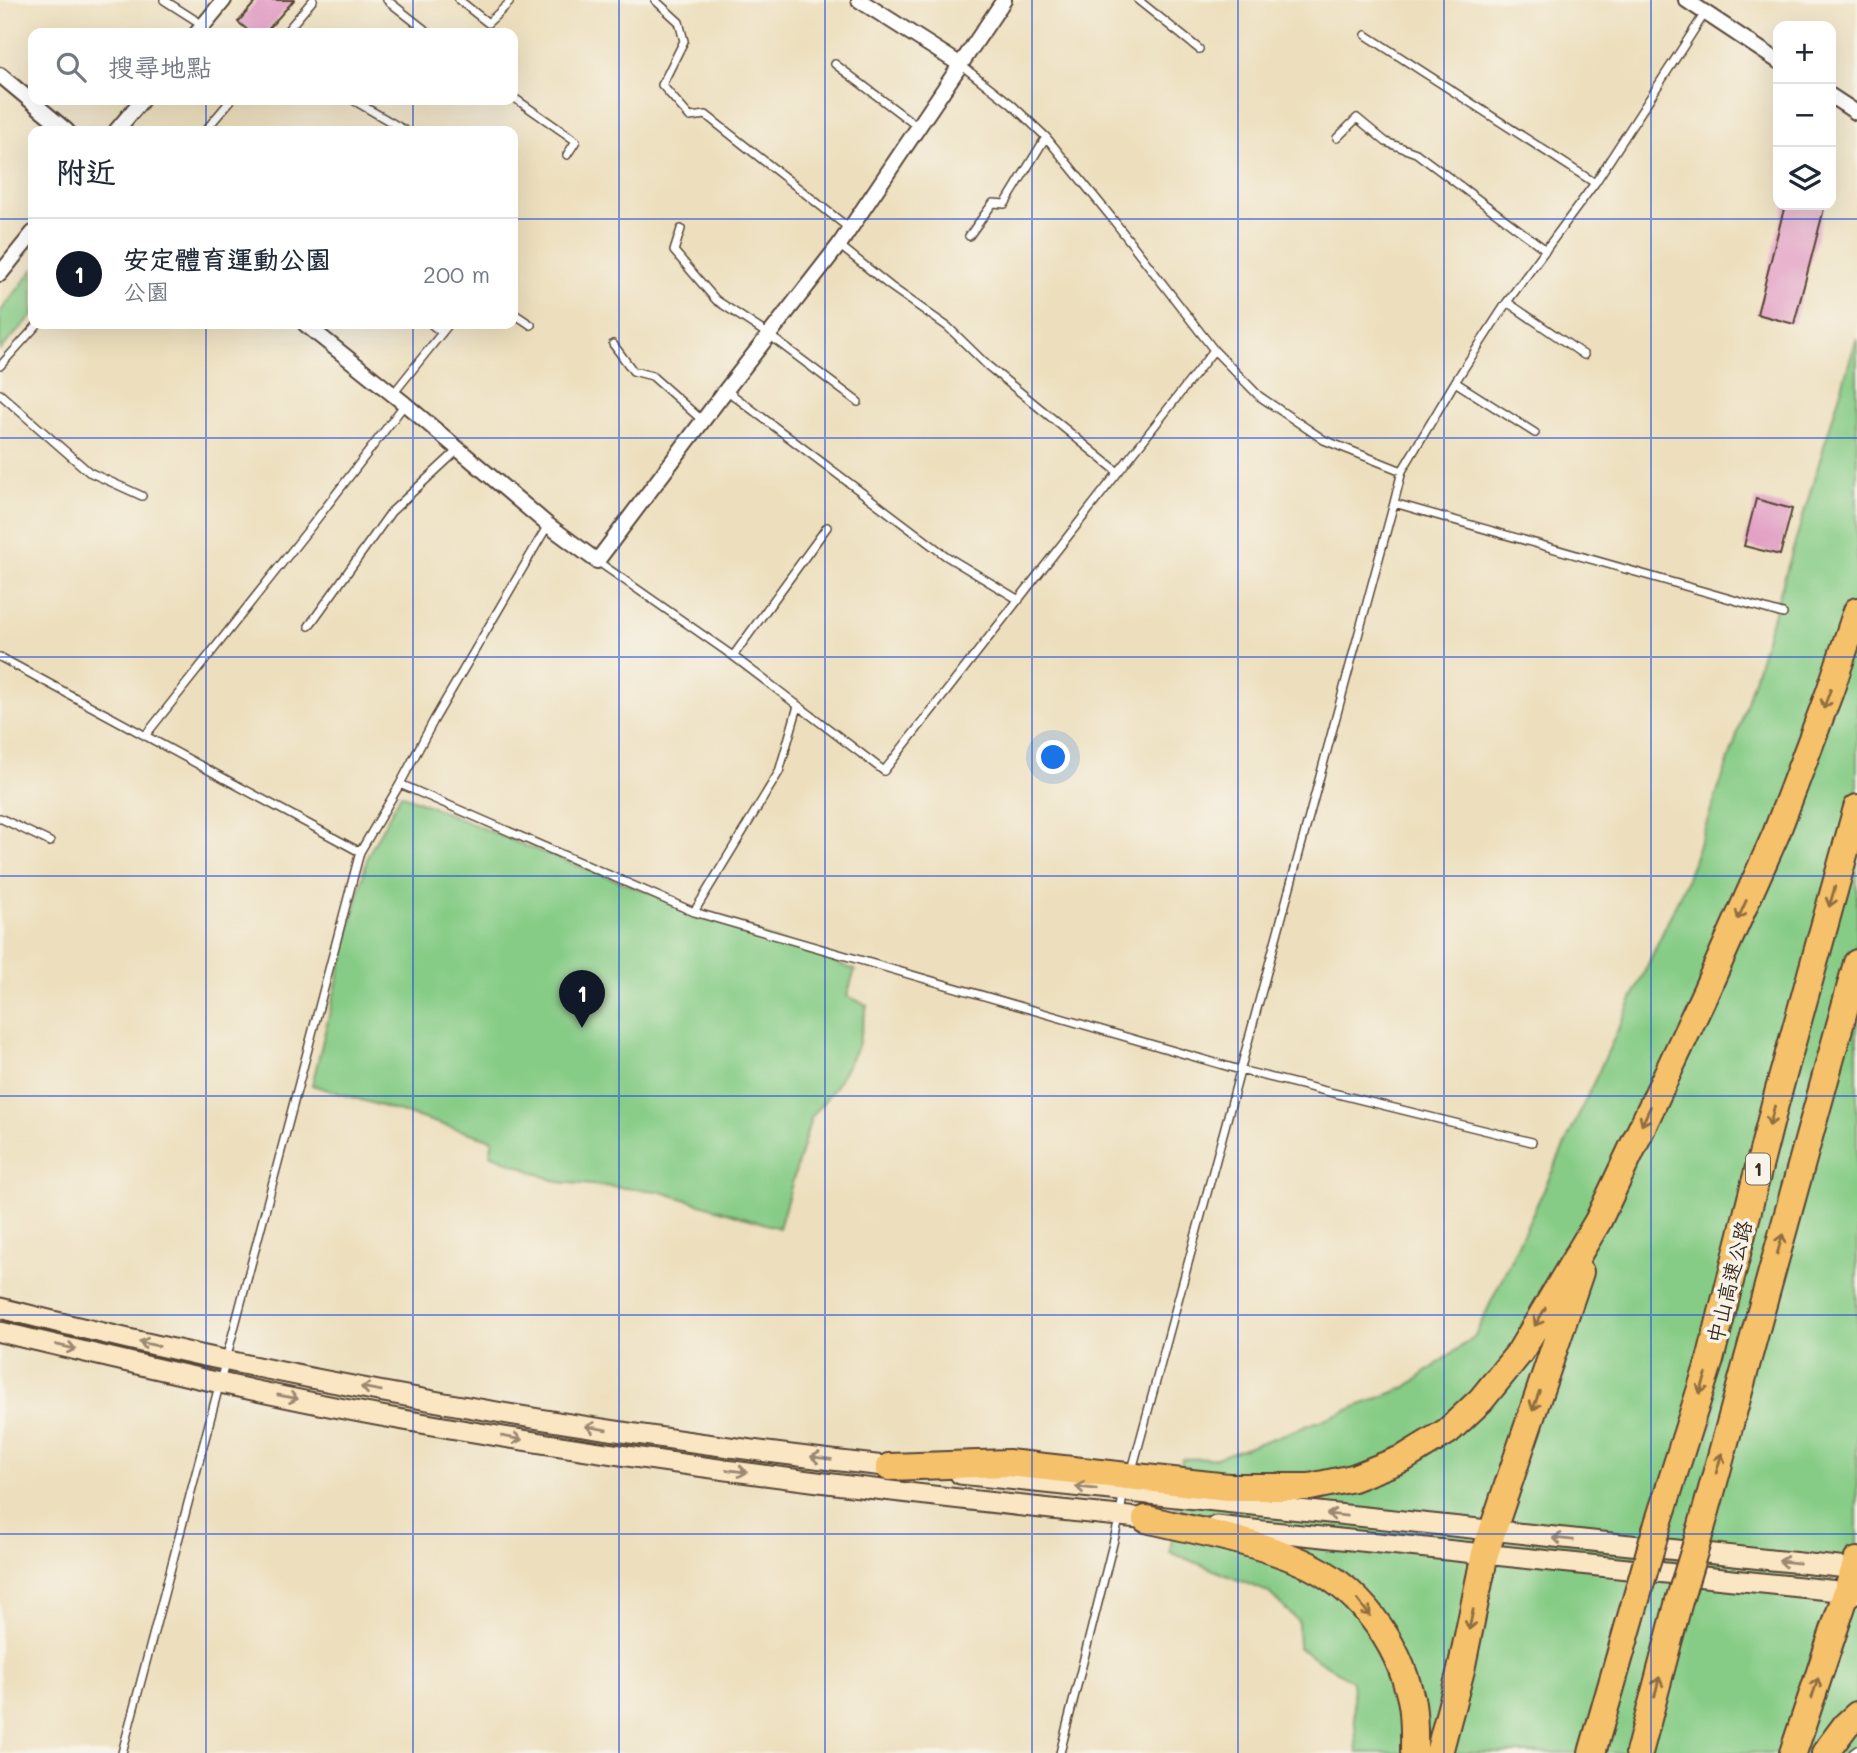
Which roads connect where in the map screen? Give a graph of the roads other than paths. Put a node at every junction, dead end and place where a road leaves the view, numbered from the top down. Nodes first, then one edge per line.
1 (164, 0) edge
2 (224, 0) edge
3 (313, 0) edge
4 (387, 0) edge
5 (459, 0) edge
6 (655, 0) edge
7 (859, 0) edge
8 (1004, 0) edge
9 (1138, 0) edge
10 (509, 3) dead end
11 (1698, 5) edge
12 (199, 28) edge
13 (201, 28) edge
14 (289, 28) edge
15 (423, 28) edge
16 (1366, 35) dead end
17 (1199, 49) dead end
18 (1773, 58) edge
19 (835, 64) dead end
20 (961, 65) junction
21 (0, 75) edge
22 (28, 99) edge
23 (1836, 99) edge
24 (518, 100) edge
25 (35, 105) edge
26 (138, 105) edge
27 (227, 105) edge
28 (362, 105) edge
29 (1857, 113) edge
30 (60, 126) edge
31 (120, 126) edge
32 (209, 126) edge
33 (397, 126) edge
34 (918, 128) junction
35 (1046, 137) junction
36 (1337, 138) dead end
37 (567, 155) dead end
38 (1595, 183) junction
39 (681, 229) dead end
40 (850, 229) junction
41 (969, 236) dead end
42 (28, 239) edge
43 (839, 245) junction
44 (1546, 250) junction
45 (1, 271) edge
46 (1507, 302) junction
47 (518, 316) edge
48 (531, 325) dead end
49 (33, 329) edge
50 (311, 329) edge
51 (437, 329) edge
52 (446, 329) edge
53 (442, 333) junction
54 (769, 335) junction
55 (612, 344) dead end
56 (1214, 351) junction
57 (1584, 355) dead end
58 (0, 366) edge
59 (1455, 383) junction
60 (726, 390) junction
61 (0, 394) edge
62 (393, 394) junction
63 (858, 401) dead end
64 (405, 404) junction
65 (703, 421) junction
66 (1535, 433) dead end
67 (459, 449) junction
68 (1402, 471) junction
69 (1118, 472) junction
70 (142, 496) dead end
71 (1394, 503) junction
72 (548, 525) junction
73 (827, 527) dead end
74 (597, 561) junction
75 (1019, 600) junction
76 (1857, 611) edge
77 (1783, 614) dead end
78 (309, 626) dead end
79 (733, 656) junction
80 (0, 657) edge
81 (798, 706) junction
82 (145, 736) junction
83 (400, 784) junction
84 (1857, 808) edge
85 (0, 818) edge
86 (50, 842) dead end
87 (360, 852) junction
88 (694, 912) junction
89 (1857, 963) edge
90 (1240, 1070) junction
91 (1532, 1142) dead end
92 (1598, 1221) junction
93 (0, 1308) edge
94 (0, 1332) edge
95 (226, 1362) junction
96 (221, 1384) junction
97 (889, 1466) joint
98 (1127, 1484) junction
99 (1120, 1516) junction
100 (1146, 1519) junction
101 (1489, 1542) junction
102 (1855, 1577) edge
103 (1857, 1716) edge
104 (122, 1753) edge
105 (1060, 1753) edge
106 (1414, 1753) edge
107 (1439, 1753) edge
108 (1592, 1753) edge
109 (1639, 1753) edge
110 (1793, 1753) edge
111 (1825, 1753) edge

1 - 12 lane
2 - 13 street
3 - 14 lane
4 - 15 lane
5 - 10 lane
6 - 40 lane
7 - 20 street
8 - 20 street
9 - 17 lane
11 - 18 street
11 - 38 lane
16 - 38 lane
19 - 34 lane
20 - 34 street
20 - 35 lane
21 - 22 street
23 - 29 street
24 - 37 lane
25 - 30 street
26 - 31 street
27 - 32 lane
28 - 33 lane
34 - 40 street
35 - 41 lane
35 - 56 lane
36 - 44 lane
38 - 44 lane
39 - 54 lane
40 - 43 street
42 - 45 street
43 - 54 street
43 - 69 lane
44 - 46 lane
46 - 57 lane
46 - 59 lane
47 - 48 lane
49 - 58 lane
50 - 62 street
51 - 53 lane
52 - 53 lane
53 - 62 lane
54 - 60 street
54 - 63 lane
55 - 65 lane
56 - 68 lane
56 - 69 lane
59 - 66 lane
59 - 68 lane
60 - 65 street
60 - 75 lane
61 - 70 lane
62 - 64 street
64 - 67 street
64 - 82 lane
65 - 74 street
67 - 72 street
67 - 78 lane
68 - 71 lane
69 - 75 lane
71 - 77 lane
71 - 90 lane
72 - 74 street
72 - 83 lane
73 - 79 lane
74 - 79 lane
75 - 81 lane
76 -> 92 highway
79 - 81 lane
80 - 82 lane
81 - 88 lane
82 - 87 lane
83 - 87 lane
83 - 88 lane
84 -> 108 highway, 中山高速公路 / 1, bridge
85 - 86 lane
87 - 95 lane
88 - 90 lane
109 -> 89 highway, 中山高速公路 / 1, bridge
90 - 91 lane
90 - 98 lane
92 -> 98 highway
92 -> 101 highway
95 -> 93 main road
94 -> 96 main road
95 - 96 lane
97 -> 95 main road
96 -> 99 main road
96 - 104 lane
98 -> 97 highway
98 - 99 lane
101 -> 98 main road
99 - 100 main road
99 - 105 lane
100 - 101 main road
100 -> 106 highway
101 - 102 main road
101 -> 107 highway
110 -> 102 highway
103 - 111 highway

